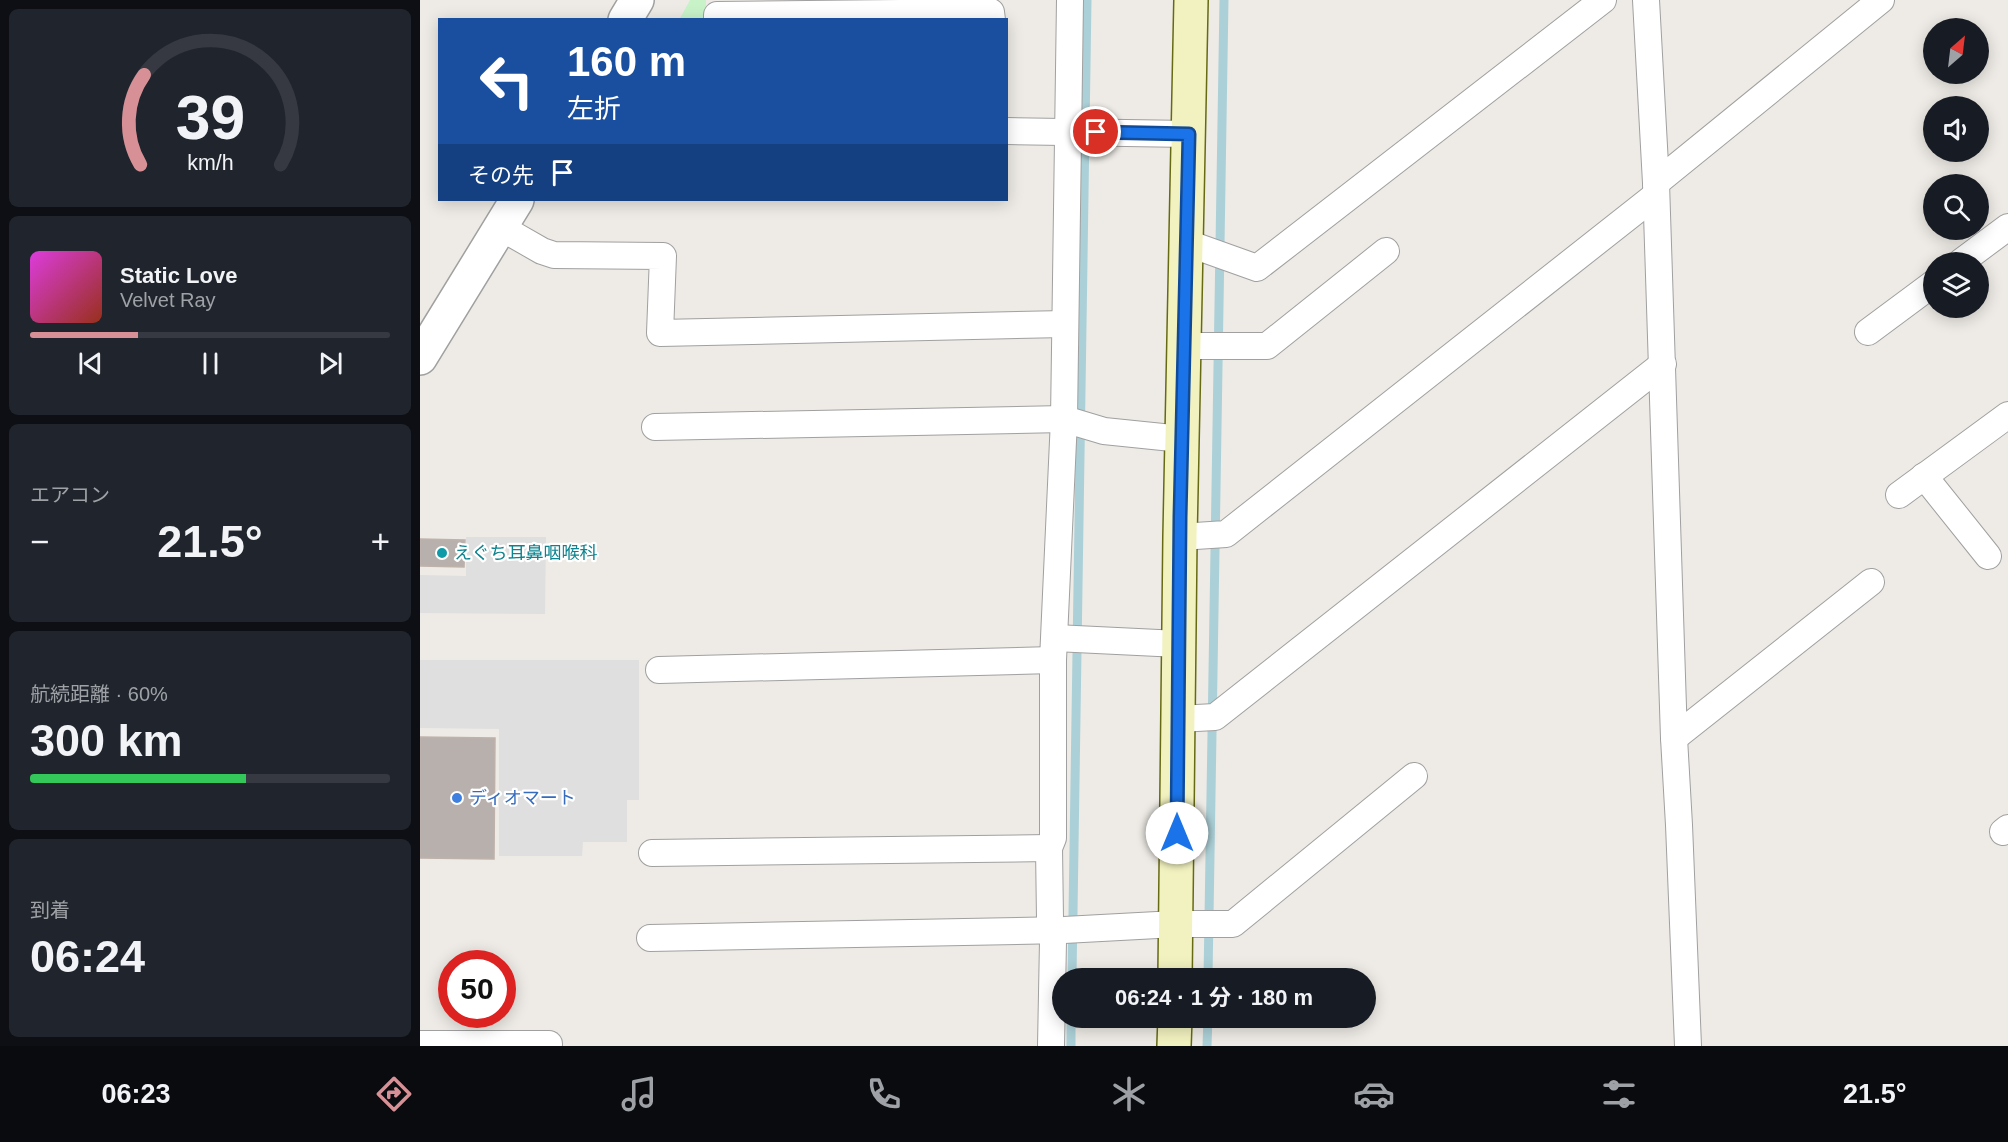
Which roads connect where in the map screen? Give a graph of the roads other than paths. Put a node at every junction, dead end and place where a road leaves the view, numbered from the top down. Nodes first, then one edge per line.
1 (637, 0) edge
2 (1070, 0) edge
3 (1191, 0) edge
4 (1603, 0) edge
5 (1646, 0) edge
6 (1881, 0) edge
7 (626, 18) edge
8 (717, 18) edge
9 (992, 18) edge
10 (1008, 131) edge
11 (1080, 132) junction
12 (1189, 134) junction
13 (1656, 189) junction
14 (509, 213) edge
15 (2008, 227) edge
16 (1209, 251) junction
17 (1386, 251) dead end
18 (1974, 252) edge
19 (1923, 291) edge
20 (1065, 324) junction
21 (1868, 332) dead end
22 (1208, 346) junction
23 (420, 358) edge
24 (1663, 364) junction
25 (2008, 415) edge
26 (1076, 422) junction
27 (655, 427) dead end
28 (1182, 439) junction
29 (1924, 476) junction
30 (1899, 495) dead end
31 (1202, 535) junction
32 (1988, 556) dead end
33 (1871, 582) dead end
34 (1065, 644) junction
35 (1179, 644) junction
36 (658, 669) dead end
37 (1199, 718) junction
38 (1682, 730) junction
39 (1414, 776) dead end
40 (1049, 848) junction
41 (652, 853) dead end
42 (1199, 924) junction
43 (1066, 929) junction
44 (650, 938) dead end
45 (1179, 968) edge
46 (1175, 1028) edge
47 (420, 1044) edge
48 (549, 1044) dead end
49 (1051, 1046) edge
50 (1174, 1046) edge
51 (1688, 1046) edge

1 - 7 street
2 - 11 street
3 - 12 main road
4 - 16 street
5 - 13 street
6 - 13 street
8 - 9 street
10 - 11 street
11 - 12 street
11 - 20 street
12 - 16 main road
13 - 24 street
13 - 31 street
14 - 20 street
14 - 23 street
15 - 18 street
16 - 22 main road
17 - 22 street
19 - 21 street
20 - 26 street
22 - 28 main road
24 - 37 street
24 - 38 street
25 - 29 street
26 - 27 street
26 - 28 street
26 - 34 street
28 - 31 main road
29 - 30 street
29 - 32 street
31 - 35 main road
33 - 38 street
34 - 35 street
34 - 36 street
34 - 40 street
35 - 37 main road
37 - 42 main road
38 - 51 street
39 - 42 street
40 - 41 street
40 - 43 street
42 - 43 street
42 - 45 main road
43 - 44 street
43 - 49 street
46 - 50 main road
47 - 48 street

